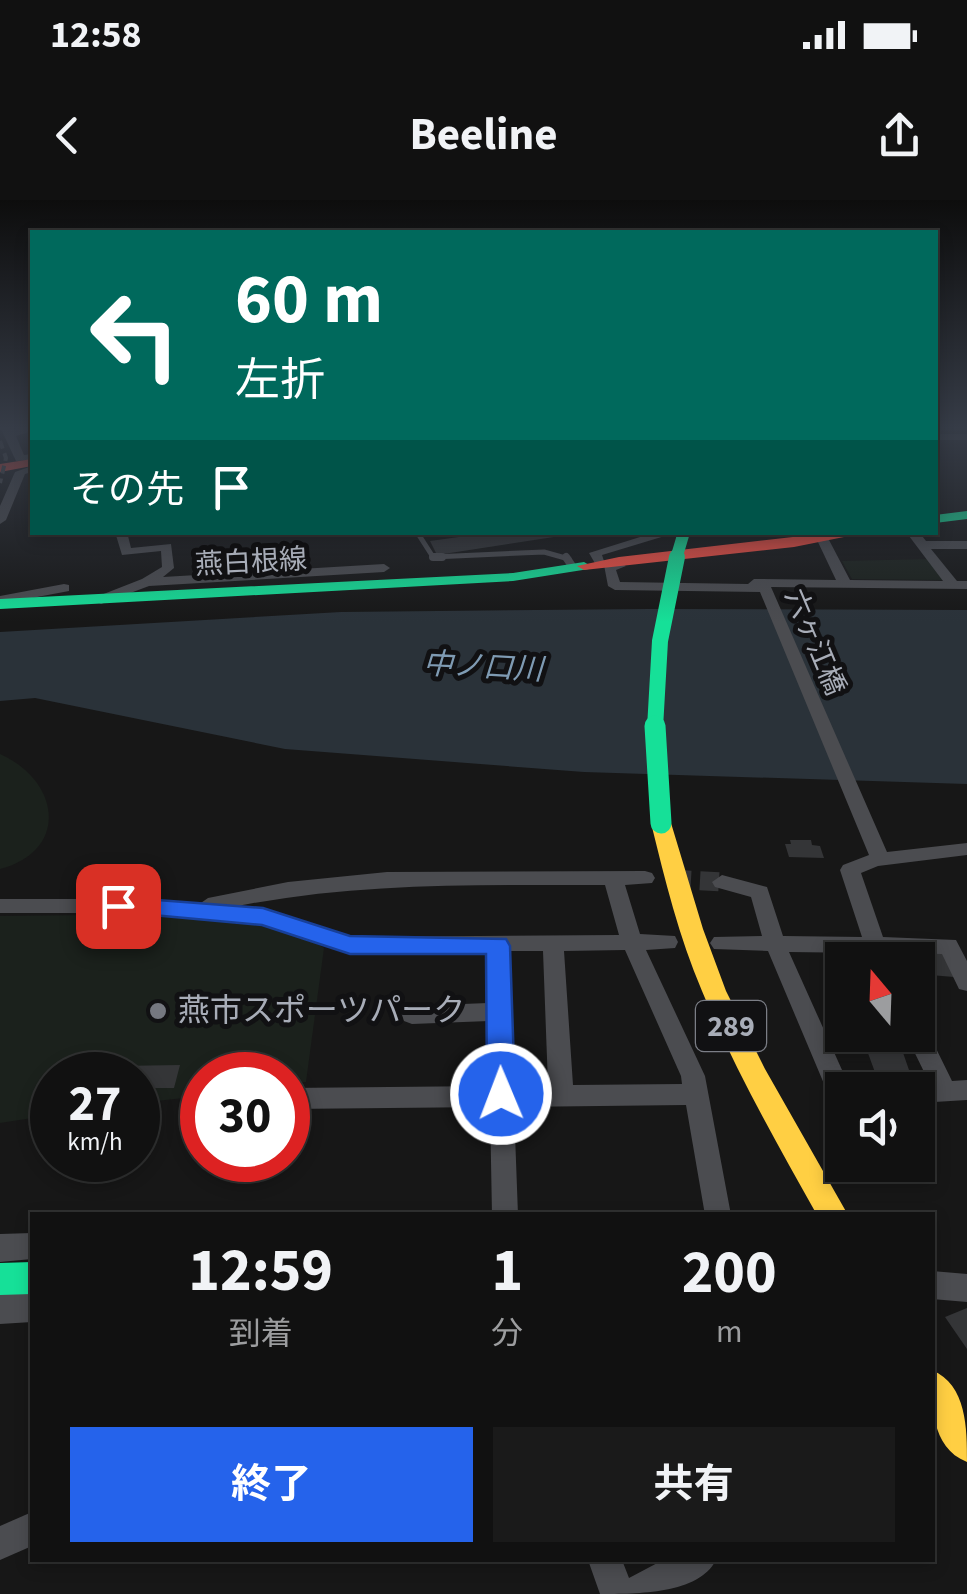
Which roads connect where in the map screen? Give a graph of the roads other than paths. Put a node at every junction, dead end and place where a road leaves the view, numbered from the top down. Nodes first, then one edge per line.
1 (12, 492) edge
2 (967, 515) edge
3 (938, 518) edge
4 (0, 520) edge
5 (122, 535) edge
6 (419, 535) edge
7 (659, 535) edge
8 (683, 535) edge
9 (848, 535) edge
10 (915, 535) edge
11 (823, 540) junction
12 (923, 545) junction
13 (967, 545) edge
14 (612, 562) junction
15 (572, 566) junction
16 (384, 568) dead end
17 (147, 582) junction
18 (845, 584) junction
19 (960, 585) edge
20 (64, 588) dead end
21 (100, 600) junction
22 (0, 602) edge
23 (967, 850) edge
24 (880, 860) junction
25 (613, 878) junction
26 (644, 878) dead end
27 (722, 882) tunnel mouth
28 (0, 906) edge
29 (181, 910) junction
30 (668, 942) dead end
31 (873, 942) edge
32 (632, 943) junction
33 (721, 943) dead end
34 (552, 944) junction
35 (776, 944) junction
36 (498, 946) junction
37 (935, 947) edge
38 (825, 948) edge
39 (967, 983) edge
40 (500, 1012) junction
41 (412, 1015) dead end
42 (930, 1052) edge
43 (831, 1072) edge
44 (956, 1091) edge
45 (501, 1094) junction
46 (562, 1094) junction
47 (696, 1094) junction
48 (310, 1098) edge
49 (504, 1212) edge
50 (717, 1212) edge
51 (832, 1212) edge
52 (30, 1246) edge
53 (0, 1248) edge
54 (935, 1285) edge
55 (967, 1288) edge
56 (30, 1308) edge
57 (0, 1309) edge
58 (935, 1393) edge
59 (955, 1432) edge
60 (30, 1530) edge
61 (0, 1543) edge
62 (606, 1562) edge
63 (695, 1562) edge
64 (618, 1594) edge
65 (634, 1594) edge

1 - 4 street
2 - 3 main road
5 - 17 street
6 - 15 lane
7 - 14 street
8 - 51 main road, 289, bridge
9 - 11 main road, 燕白根線
10 - 12 street
11 - 14 main road, 燕白根線
11 - 18 street
12 - 13 street
12 - 19 street
14 - 15 main road, 燕白根線
14 - 18 street
14 - 24 street, 六ヶ江橋
15 - 21 main road, 燕白根線
16 - 17 street
17 - 21 street
18 - 19 street
20 - 22 street
21 - 22 main road, 燕白根線
23 - 24 street
24 - 31 street
25 - 26 street
25 - 29 street
25 - 32 street
27 - 35 street
28 - 29 street
29 - 36 street
30 - 32 street
32 - 34 street
32 - 47 street
33 - 35 street
34 - 36 street
34 - 46 street
35 - 38 street
35 - 43 street
36 - 40 street
37 - 39 street
40 - 41 street
40 - 45 street
42 - 44 street
45 - 46 street
45 - 48 street
45 - 49 street
46 - 47 street
47 - 50 street
52 - 53 street
54 - 55 street
56 - 57 street
58 - 59 main road
60 - 61 street
62 - 64 street
63 - 65 street

